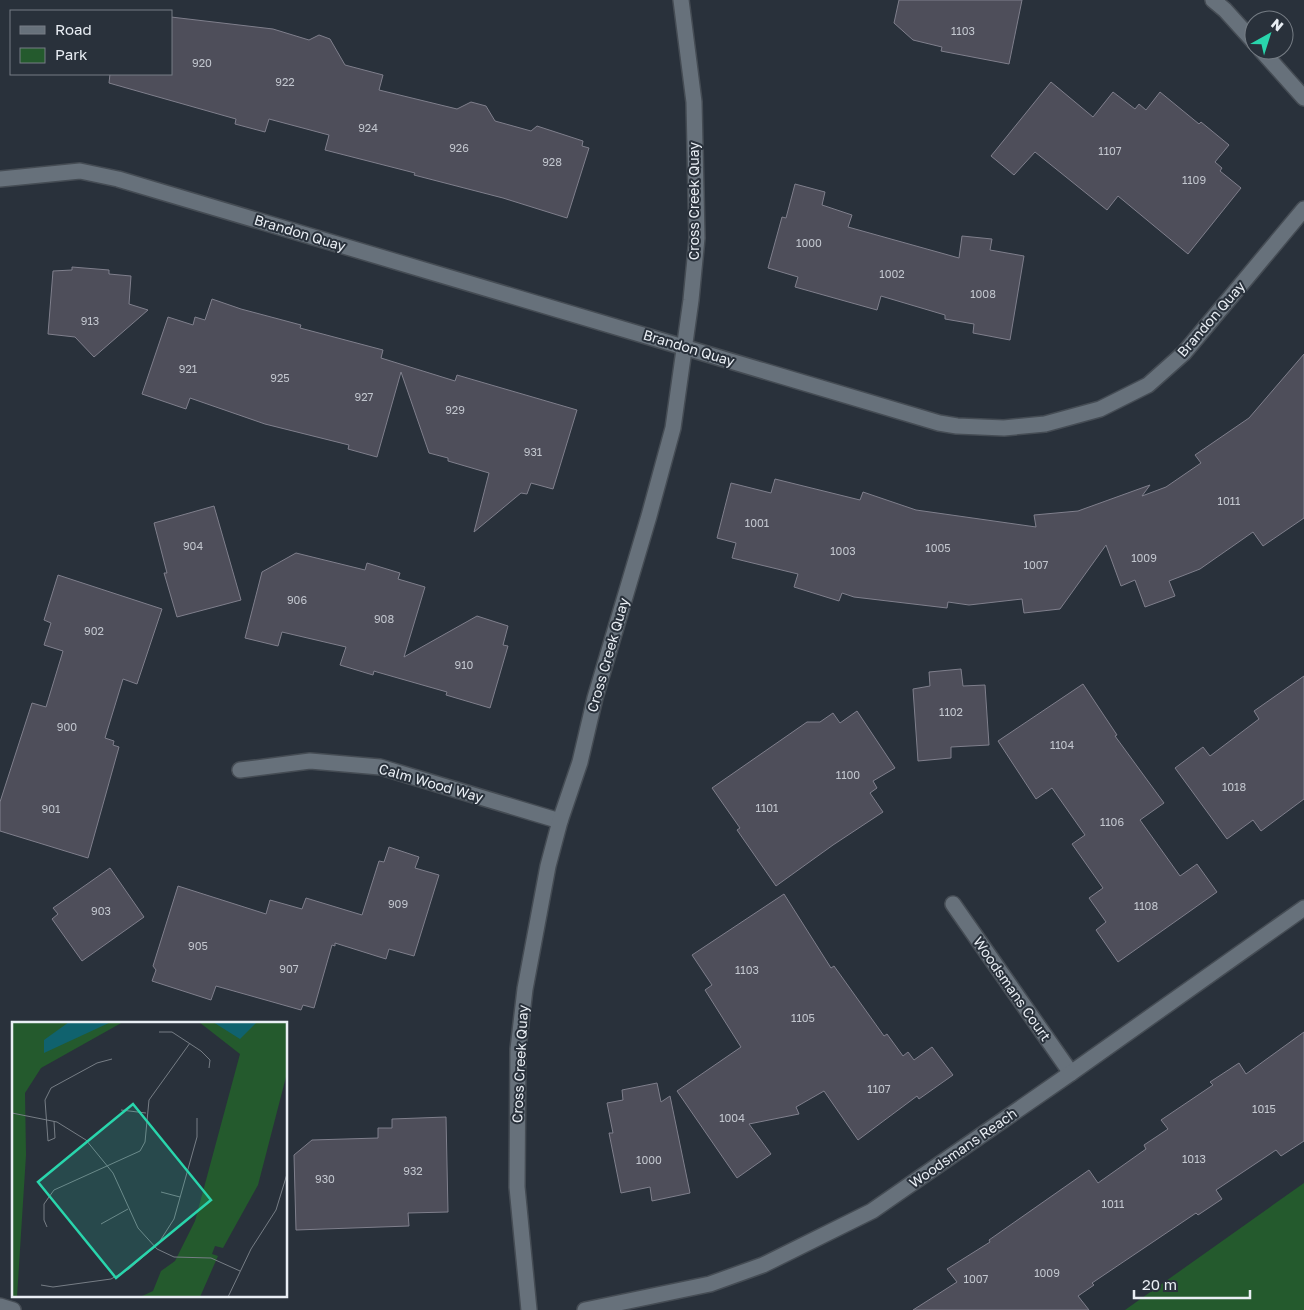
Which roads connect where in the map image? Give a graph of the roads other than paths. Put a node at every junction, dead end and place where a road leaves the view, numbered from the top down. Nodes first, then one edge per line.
1 (681, 0) edge
2 (1213, 0) edge
3 (1244, 31) edge
4 (1270, 60) edge
5 (1304, 98) edge
6 (0, 179) edge
7 (1304, 209) edge
8 (684, 347) junction
9 (240, 770) dead end
10 (560, 821) junction
11 (953, 904) dead end
12 (1304, 908) edge
13 (1071, 1073) junction
14 (0, 1306) edge
15 (13, 1310) edge
16 (529, 1310) edge
17 (585, 1310) edge

1 - 8 street, Cross Creek Quay
2 - 3 street
4 - 5 street
6 - 8 street, Brandon Quay
7 - 8 street, Brandon Quay
8 - 10 street, Cross Creek Quay
9 - 10 street, Calm Wood Way
10 - 16 street, Cross Creek Quay
11 - 13 street, Woodsmans Court
12 - 13 street, Woodsmans Reach
13 - 17 street, Woodsmans Reach
14 - 15 street

